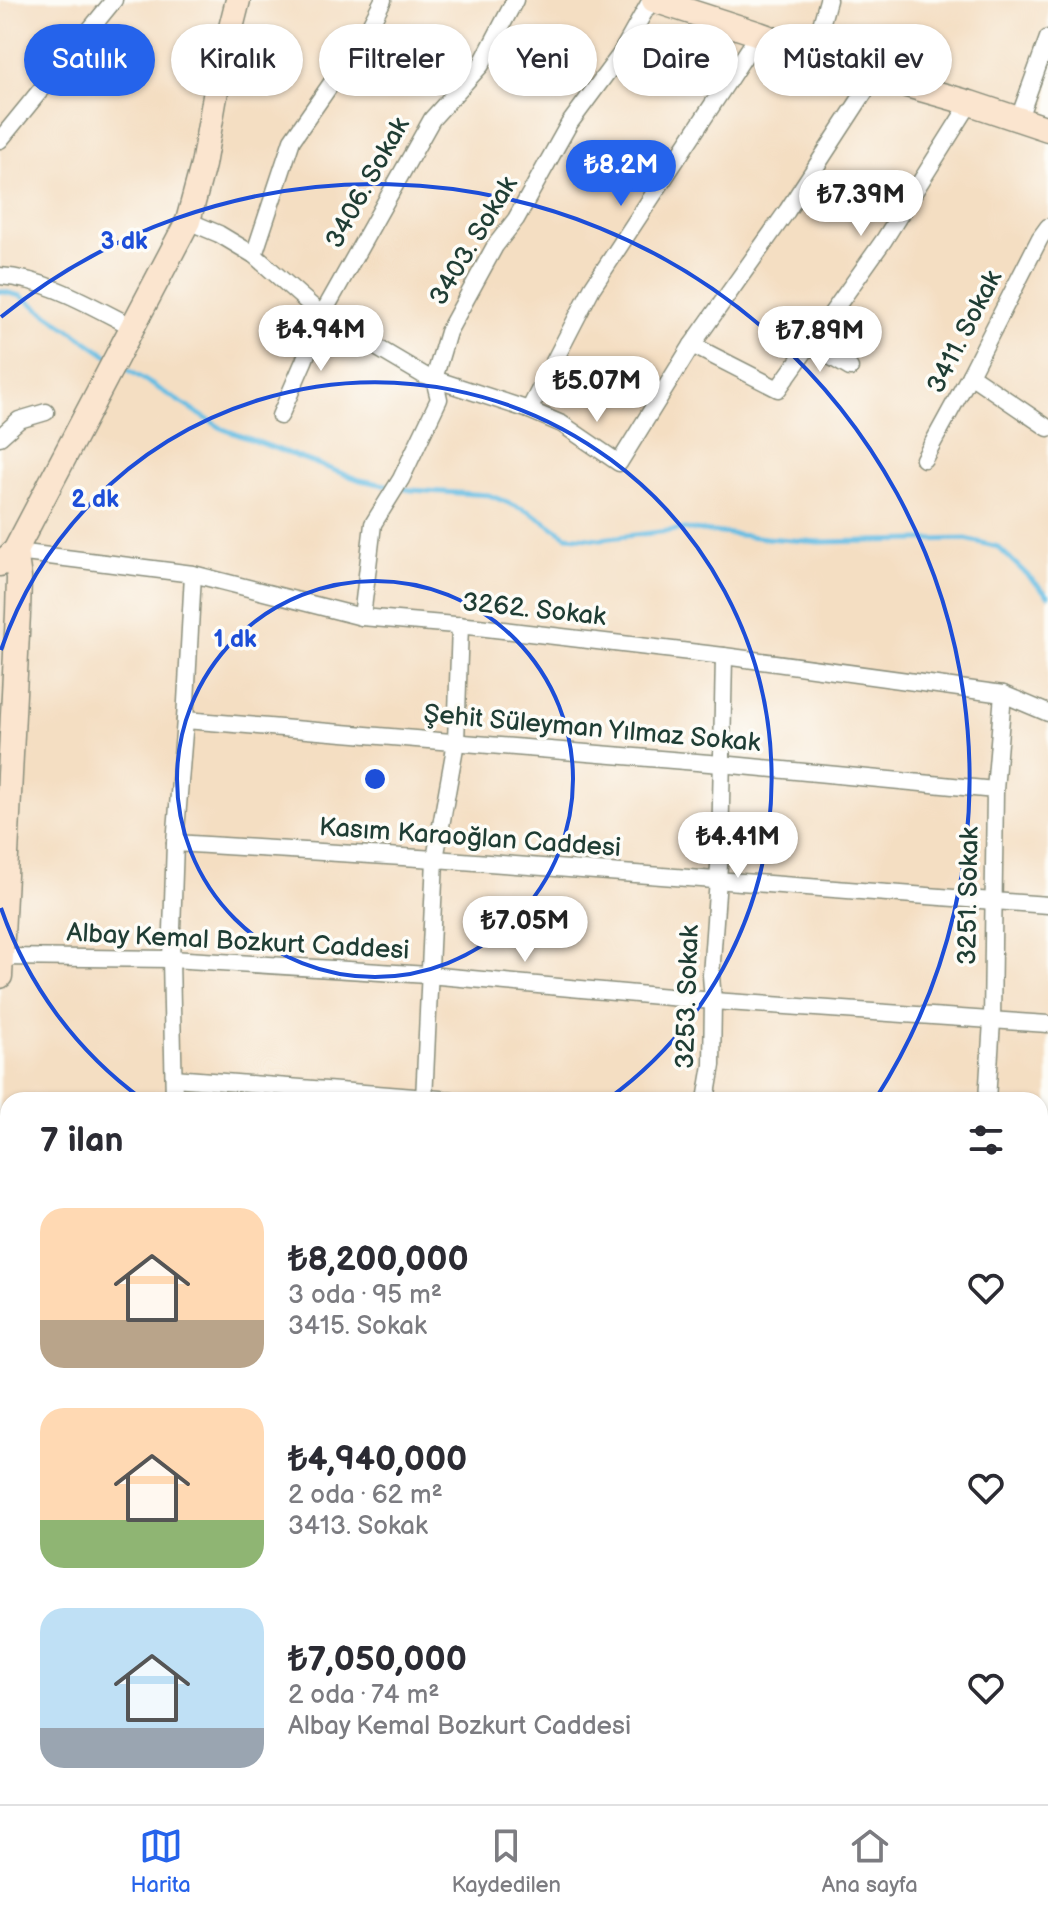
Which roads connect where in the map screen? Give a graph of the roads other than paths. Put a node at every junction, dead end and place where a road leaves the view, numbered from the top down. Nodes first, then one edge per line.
1 (114, 0) edge
2 (238, 0) edge
3 (383, 0) edge
4 (515, 0) edge
5 (653, 0) edge
6 (828, 0) edge
7 (821, 24) edge
8 (754, 32) edge
9 (1048, 38) edge
10 (754, 42) edge
11 (862, 96) edge
12 (945, 96) edge
13 (970, 103) junction
14 (1019, 118) junction
15 (3, 129) edge
16 (1048, 129) edge
17 (188, 221) junction
18 (1048, 227) edge
19 (254, 255) junction
20 (0, 276) edge
21 (322, 315) junction
22 (133, 327) junction
23 (809, 344) junction
24 (692, 345) junction
25 (850, 368) dead end
26 (970, 375) junction
27 (434, 379) junction
28 (529, 410) junction
29 (46, 412) dead end
30 (280, 416) dead end
31 (1048, 428) edge
32 (0, 437) edge
33 (924, 459) dead end
34 (5, 555) edge
35 (193, 574) junction
36 (362, 617) junction
37 (460, 625) junction
38 (724, 656) junction
39 (1003, 694) junction
40 (1048, 713) edge
41 (185, 720) junction
42 (456, 742) junction
43 (721, 764) junction
44 (995, 790) junction
45 (175, 843) junction
46 (435, 859) junction
47 (718, 880) junction
48 (992, 901) junction
49 (1048, 905) edge
50 (1, 955) edge
51 (171, 959) junction
52 (428, 975) junction
53 (0, 976) edge
54 (713, 1001) junction
55 (992, 1021) junction
56 (1048, 1024) edge
57 (174, 1078) junction
58 (174, 1092) edge
59 (341, 1092) edge
60 (424, 1092) edge
61 (707, 1092) edge
62 (988, 1092) edge

1 - 15 street
2 - 17 street
3 - 19 street
4 - 21 street, 3406. Sokak
5 - 8 street
5 - 27 street, 3403. Sokak
6 - 7 street
9 - 14 street
10 - 28 street
11 - 24 street
12 - 13 street
13 - 14 street
13 - 23 street
14 - 16 street
17 - 19 street
17 - 22 street
18 - 26 street, 3411. Sokak
19 - 21 street
20 - 22 street
21 - 27 street
21 - 30 street, 3406. Sokak
22 - 34 street
23 - 24 street
23 - 25 street
24 - 28 street
26 - 31 street
26 - 33 street, 3411. Sokak
27 - 28 street
27 - 36 street, 3403. Sokak
29 - 32 street
34 - 35 street, 3262. Sokak
34 - 50 street
35 - 36 street, 3262. Sokak
35 - 41 street
36 - 37 street, 3262. Sokak
37 - 38 street, 3262. Sokak
37 - 42 street
38 - 39 street, 3262. Sokak
38 - 43 street, 3253. Sokak
39 - 40 street, 3262. Sokak
39 - 44 street, 3251. Sokak
41 - 42 street, Şehit Süleyman Yılmaz Sokak
41 - 45 street
42 - 43 street, Şehit Süleyman Yılmaz Sokak
42 - 46 street
43 - 44 street, Şehit Süleyman Yılmaz Sokak
43 - 47 street, 3253. Sokak
44 - 48 street, 3251. Sokak
45 - 46 street, Kasım Karaoğlan Caddesi
45 - 51 street
46 - 47 street, Kasım Karaoğlan Caddesi
46 - 52 street
47 - 48 street, Kasım Karaoğlan Caddesi
47 - 54 street, 3253. Sokak
48 - 49 street, Kasım Karaoğlan Caddesi
48 - 55 street, 3251. Sokak
50 - 51 street, Albay Kemal Bozkurt Caddesi
50 - 53 street
51 - 52 street, Albay Kemal Bozkurt Caddesi
51 - 57 street
52 - 54 street, Albay Kemal Bozkurt Caddesi
52 - 60 street
54 - 55 street, Albay Kemal Bozkurt Caddesi
54 - 61 street, 3253. Sokak
55 - 56 street, Albay Kemal Bozkurt Caddesi
55 - 62 street, 3251. Sokak
57 - 58 street
57 - 59 street

